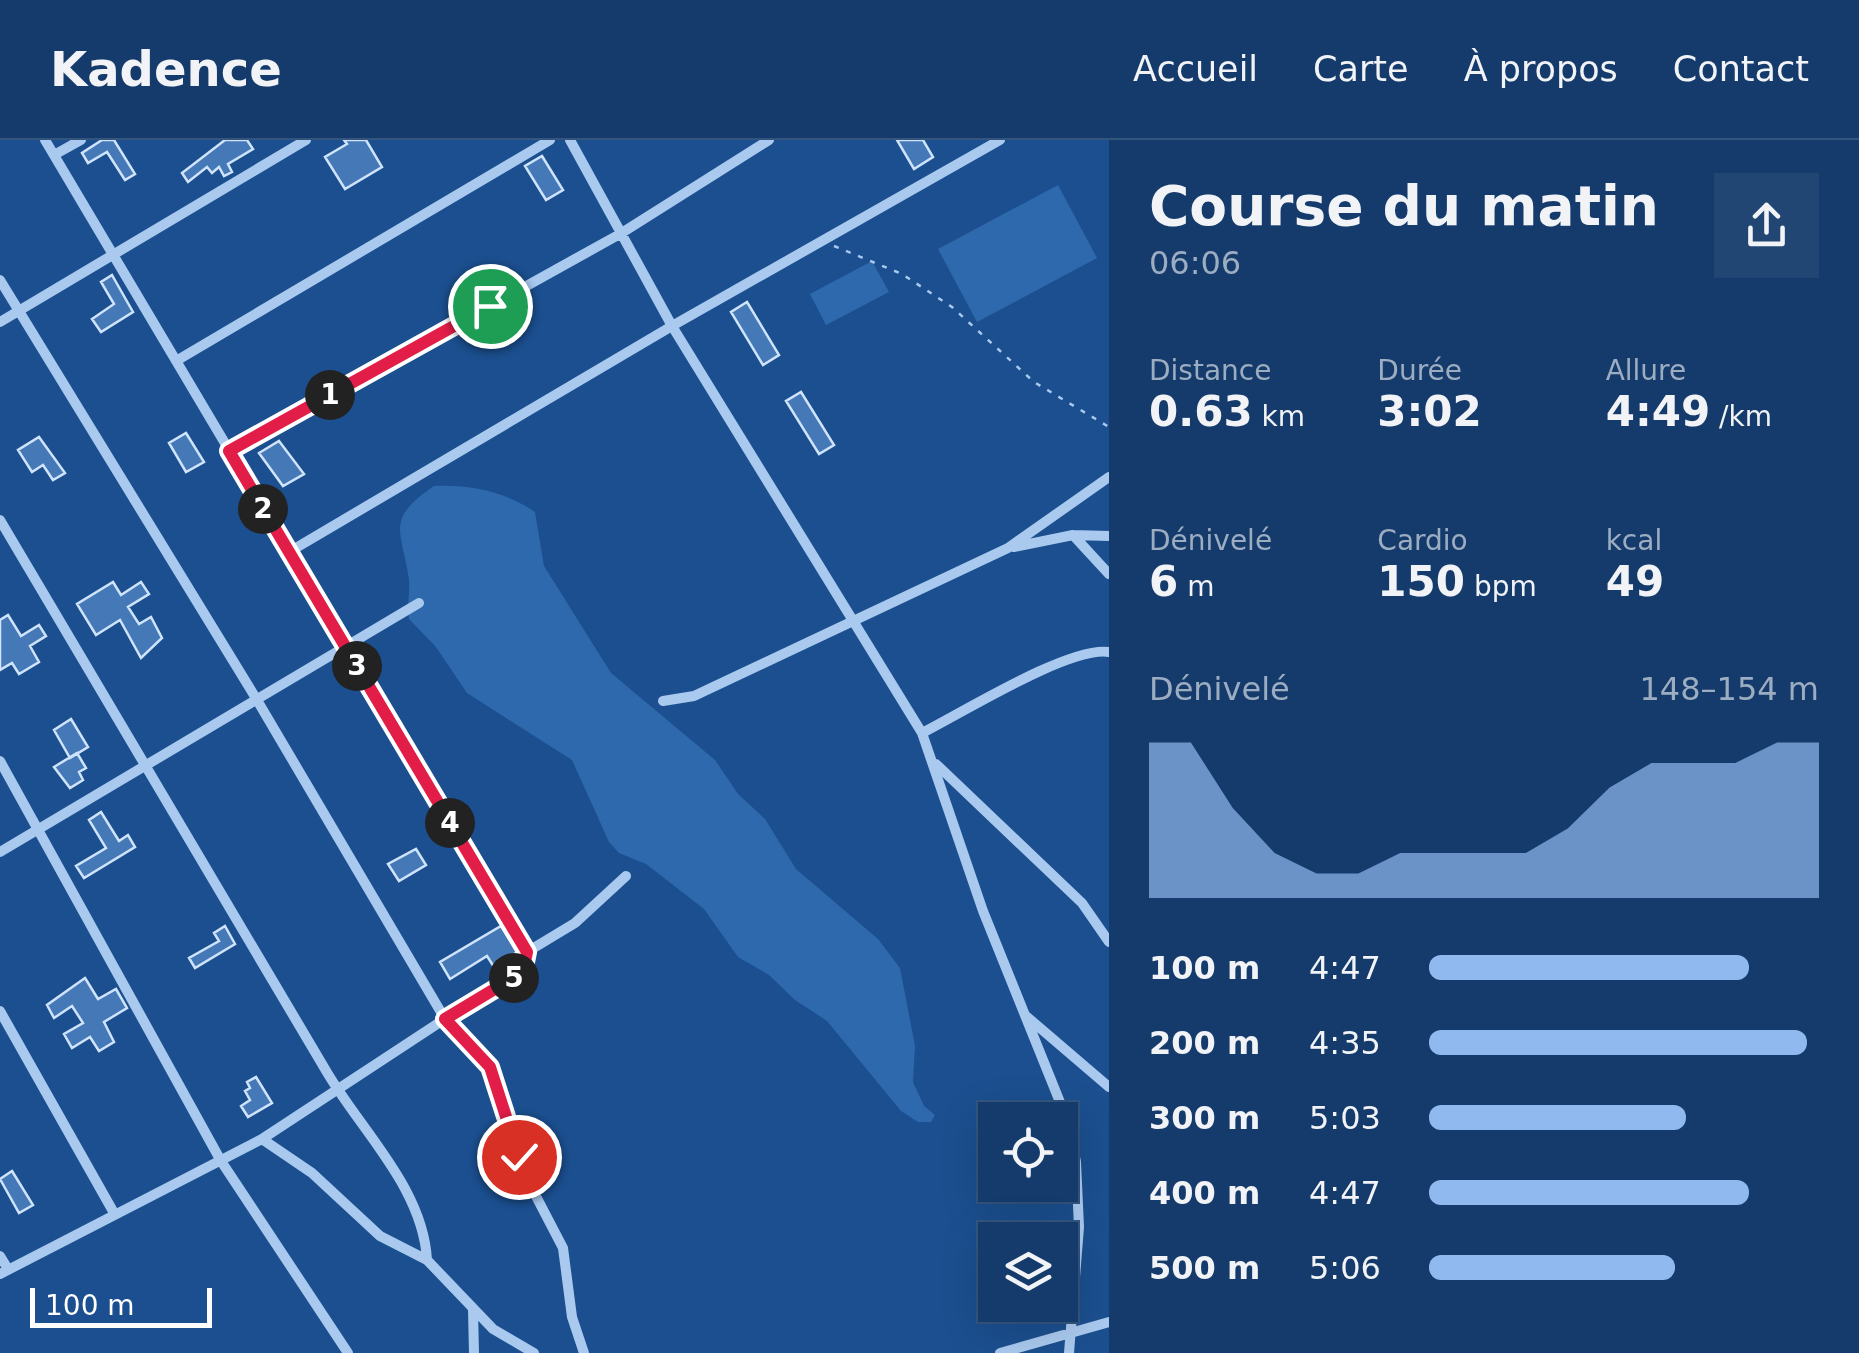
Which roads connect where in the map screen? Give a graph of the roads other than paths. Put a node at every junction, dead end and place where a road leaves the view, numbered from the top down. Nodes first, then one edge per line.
1 (45, 140) edge
2 (81, 140) edge
3 (306, 140) edge
4 (550, 140) edge
5 (570, 140) edge
6 (769, 140) edge
7 (1000, 140) edge
8 (54, 155) junction
9 (620, 234) junction
10 (113, 255) junction
11 (0, 280) edge
12 (18, 311) junction
13 (0, 322) edge
14 (672, 326) junction
15 (176, 361) junction
16 (229, 451) junction
17 (1109, 478) edge
18 (0, 520) edge
19 (1073, 535) junction
20 (1109, 536) edge
21 (1008, 548) junction
22 (289, 552) junction
23 (1109, 574) edge
24 (419, 604) dead end
25 (857, 621) junction
26 (345, 646) junction
27 (1109, 652) edge
28 (257, 700) junction
29 (663, 701) dead end
30 (922, 734) junction
31 (932, 760) junction
32 (0, 761) edge
33 (146, 765) junction
34 (40, 828) junction
35 (0, 852) edge
36 (626, 876) dead end
37 (1109, 942) edge
38 (527, 952) junction
39 (0, 1010) edge
40 (1025, 1016) junction
41 (445, 1019) junction
42 (1109, 1087) edge
43 (337, 1090) junction
44 (262, 1139) junction
45 (221, 1161) junction
46 (114, 1213) junction
47 (0, 1256) edge
48 (427, 1260) junction
49 (4, 1272) edge
50 (473, 1310) junction
51 (1109, 1322) edge
52 (1070, 1336) junction
53 (348, 1353) edge
54 (474, 1353) edge
55 (534, 1353) edge
56 (584, 1353) edge
57 (1000, 1353) edge
58 (1069, 1353) edge

1 - 8 street
2 - 8 street
3 - 10 street
4 - 15 street
5 - 9 street
6 - 9 street
7 - 14 street
8 - 10 street
9 - 14 street
9 - 16 street
10 - 12 street
10 - 15 street
11 - 12 street
12 - 13 street
12 - 28 street
14 - 22 street
14 - 25 street
15 - 16 street
16 - 22 street
17 - 21 street
18 - 33 street
19 - 20 street
19 - 21 street
19 - 23 street
21 - 25 street
22 - 26 street
24 - 26 street
25 - 29 street
25 - 30 street
26 - 28 street
26 - 38 street
27 - 30 street
28 - 33 street
28 - 41 street
30 - 31 street
31 - 37 street
31 - 40 street
32 - 34 street
33 - 34 street
33 - 43 street
34 - 35 street
34 - 45 street
36 - 38 street
38 - 41 street
39 - 46 street
40 - 42 street
40 - 52 street
41 - 43 street
41 - 56 street
43 - 44 street
43 - 48 street
44 - 45 street
44 - 48 street
45 - 46 street
45 - 53 street
46 - 49 street
47 - 49 street
48 - 50 street
50 - 54 street
50 - 55 street
51 - 52 street
52 - 57 street
52 - 58 street

